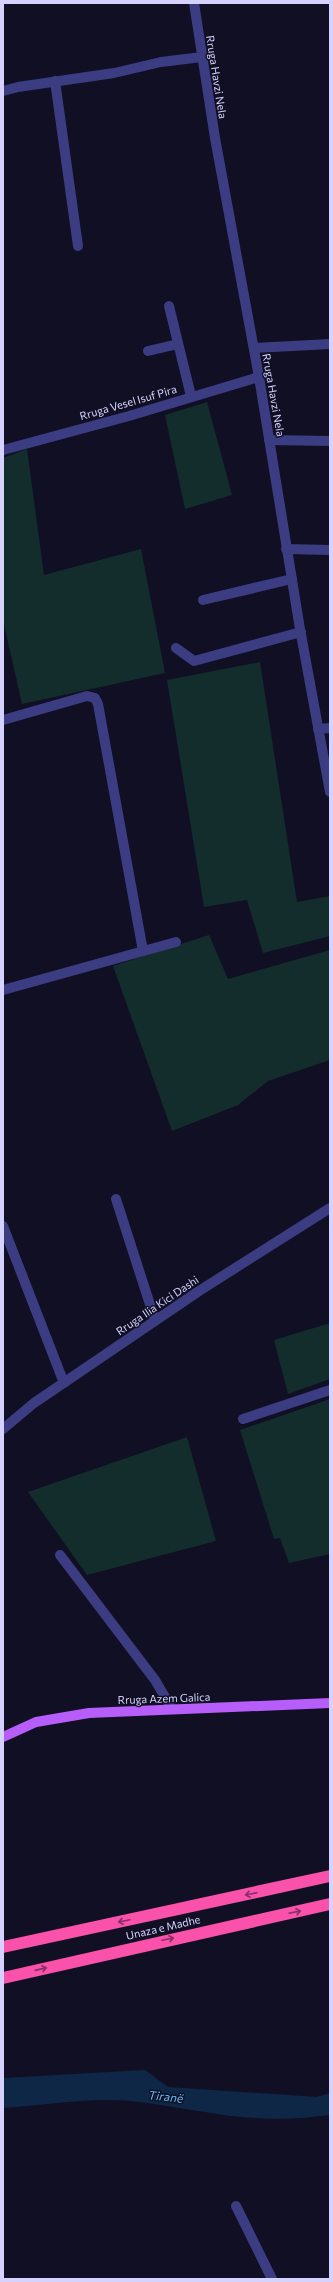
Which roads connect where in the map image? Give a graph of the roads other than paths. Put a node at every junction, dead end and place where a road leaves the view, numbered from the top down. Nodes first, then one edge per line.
1 (194, 3) edge
2 (202, 57) junction
3 (55, 81) junction
4 (3, 91) edge
5 (78, 246) dead end
6 (169, 306) dead end
7 (178, 344) junction
8 (330, 344) edge
9 (254, 348) junction
10 (148, 351) dead end
11 (259, 377) junction
12 (190, 396) junction
13 (269, 440) junction
14 (330, 440) edge
15 (3, 450) edge
16 (286, 549) junction
17 (330, 550) edge
18 (292, 579) junction
19 (203, 600) dead end
20 (301, 632) junction
21 (176, 648) dead end
22 (3, 720) edge
23 (330, 728) edge
24 (318, 729) junction
25 (330, 792) edge
26 (176, 942) dead end
27 (143, 951) junction
28 (3, 990) edge
29 (116, 1199) dead end
30 (330, 1208) edge
31 (3, 1226) edge
32 (155, 1320) junction
33 (64, 1383) junction
34 (330, 1390) edge
35 (243, 1419) dead end
36 (3, 1429) edge
37 (60, 1555) dead end
38 (330, 1703) edge
39 (172, 1709) junction
40 (3, 1737) edge
41 (330, 1876) edge
42 (330, 1904) edge
43 (3, 1948) edge
44 (3, 1978) edge
45 (236, 2206) dead end
46 (272, 2279) edge

1 - 2 street, Rruga Havzi Nela
2 - 3 street
2 - 9 street, Rruga Havzi Nela
3 - 4 street
3 - 5 street
6 - 7 street
7 - 10 street
7 - 12 street
8 - 9 street
9 - 11 street, Rruga Havzi Nela
11 - 12 street, Rruga Vesel Isuf Pira
11 - 13 street, Rruga Havzi Nela
12 - 15 street, Rruga Vesel Isuf Pira
13 - 14 street
13 - 16 street, Rruga Havzi Nela
16 - 17 street
16 - 18 street, Rruga Havzi Nela
18 - 19 street
18 - 20 street, Rruga Havzi Nela
20 - 21 street
20 - 24 street, Rruga Havzi Nela
22 - 27 street
23 - 24 street
24 - 25 street, Rruga Havzi Nela
26 - 27 street
27 - 28 street
29 - 32 street
30 - 32 street, Rruga Ilia Kici Dashi
31 - 33 street
32 - 33 street, Rruga Ilia Kici Dashi
33 - 36 street, Rruga Ilia Kici Dashi
34 - 35 street
37 - 39 street
38 - 39 main road, Rruga Azem Galica
39 - 40 main road, Rruga Azem Galica
41 -> 43 highway, Unaza e Madhe
44 -> 42 highway, Unaza e Madhe
45 - 46 street

